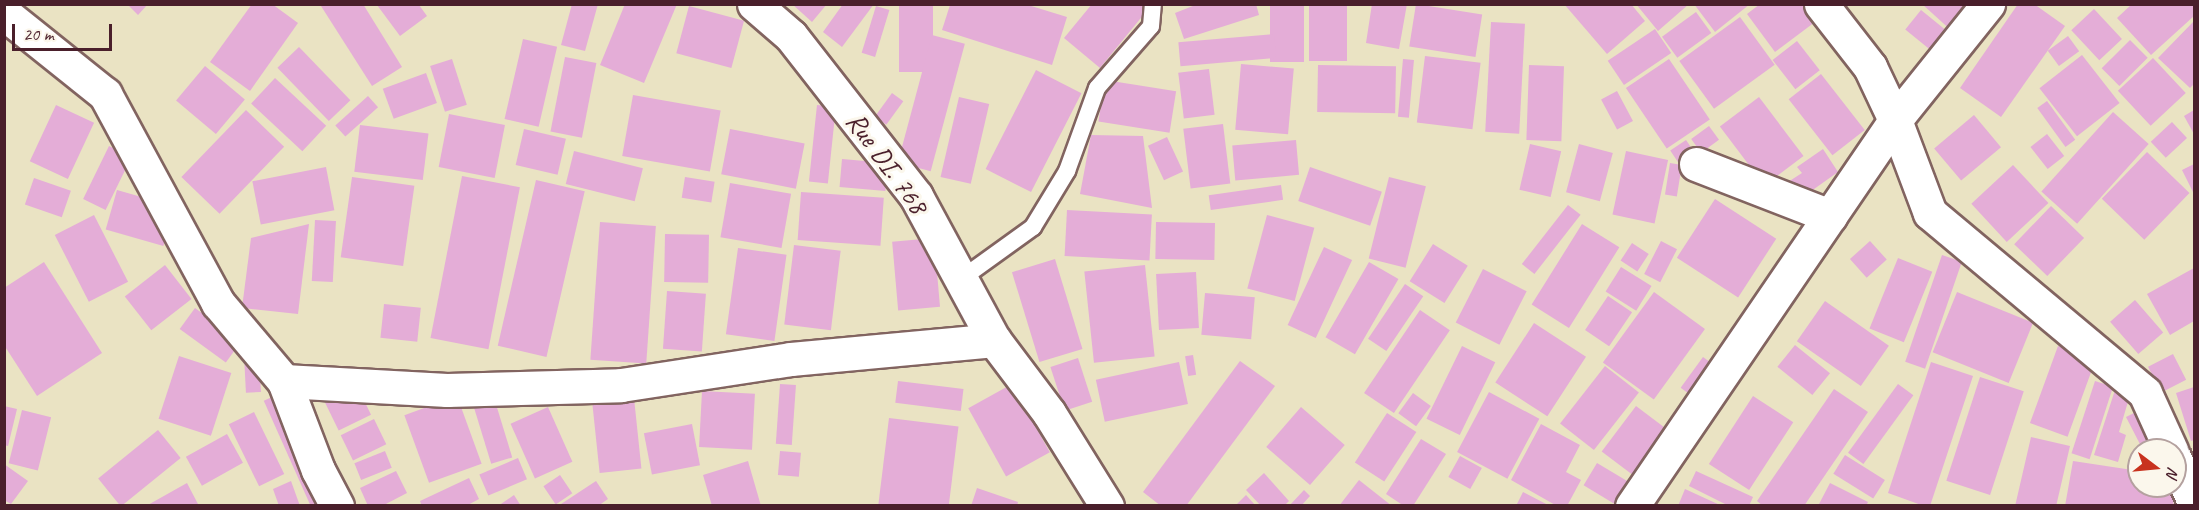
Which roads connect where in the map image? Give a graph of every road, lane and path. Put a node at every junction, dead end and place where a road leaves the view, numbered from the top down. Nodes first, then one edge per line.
1 (754, 4) edge
2 (1153, 4) edge
3 (1821, 4) edge
4 (1988, 4) edge
5 (12, 15) edge
6 (1895, 120) junction
7 (1696, 164) dead end
8 (1830, 216) junction
9 (961, 279) junction
10 (994, 340) junction
11 (284, 381) junction
12 (2166, 438) edge
13 (2187, 486) edge
14 (2194, 502) edge
15 (337, 506) edge
16 (1107, 506) edge
17 (1632, 506) edge

1 - 9 street, Rue DI. 768
2 - 9 lane
3 - 6 street
4 - 6 street
5 - 11 street
6 - 8 street
6 - 12 street
7 - 8 street
8 - 17 street
9 - 10 street, Rue DI. 768
10 - 11 street
10 - 16 street, Rue DI. 768
11 - 15 street
13 - 14 street

